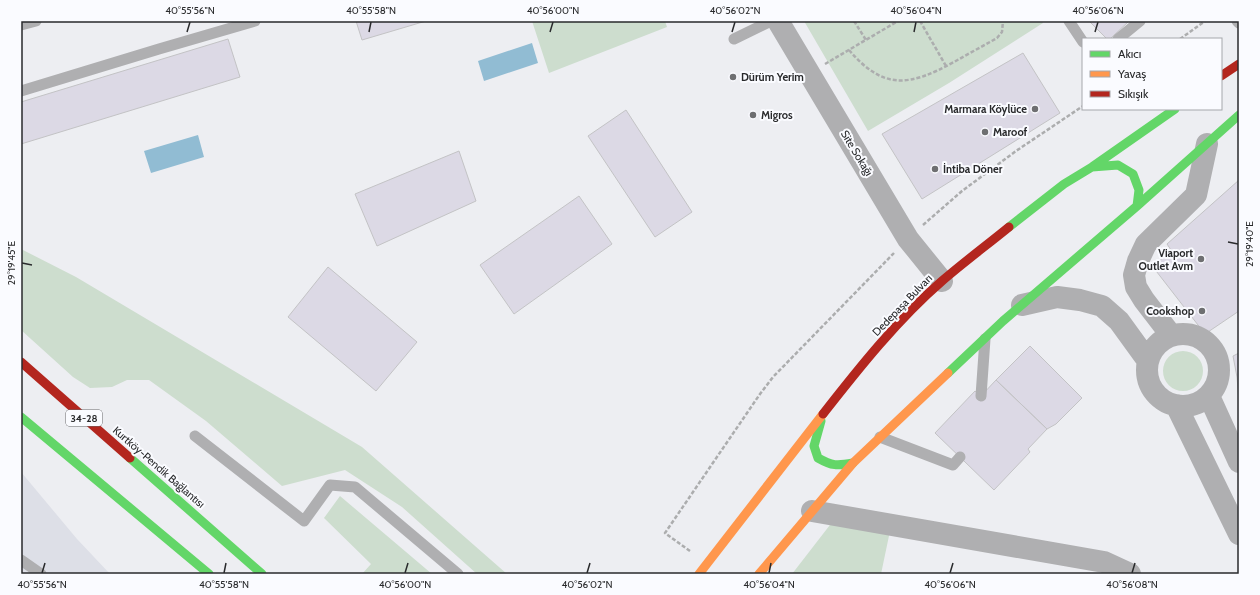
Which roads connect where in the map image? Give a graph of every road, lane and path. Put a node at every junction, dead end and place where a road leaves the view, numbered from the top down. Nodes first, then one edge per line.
1 (36, 21) edge
2 (256, 21) edge
3 (771, 21) edge
4 (778, 21) edge
5 (854, 21) edge
6 (898, 21) edge
7 (920, 21) edge
8 (1003, 21) edge
9 (1069, 21) edge
10 (1140, 21) edge
11 (1205, 21) edge
12 (21, 25) edge
13 (1119, 38) edge
14 (1181, 38) edge
15 (734, 39) dead end
16 (866, 40) junction
17 (1082, 40) edge
18 (848, 50) junction
19 (1239, 64) edge
20 (946, 66) junction
21 (810, 73) junction
22 (1222, 75) edge
23 (21, 91) edge
24 (1082, 107) edge
25 (1174, 110) edge
26 (1239, 116) edge
27 (1207, 144) junction
28 (1092, 167) junction
29 (1137, 206) junction
30 (908, 239) junction
31 (942, 281) junction
32 (1022, 305) junction
33 (1171, 336) junction
34 (986, 338) junction
35 (1148, 361) junction
36 (21, 362) edge
37 (981, 396) dead end
38 (1209, 396) junction
39 (1176, 405) junction
40 (822, 415) junction
41 (21, 416) edge
42 (195, 436) dead end
43 (880, 437) junction
44 (960, 457) dead end
45 (1239, 462) edge
46 (852, 463) junction
47 (812, 511) junction
48 (1239, 534) edge
49 (21, 560) edge
50 (707, 563) junction
51 (41, 574) edge
52 (209, 574) edge
53 (262, 574) edge
54 (458, 574) edge
55 (699, 574) edge
56 (759, 574) edge
57 (1130, 574) edge

1 - 12 lane
2 - 23 lane
3 - 15 lane
4 - 21 street, Site Sokağı
5 - 16 path
6 - 16 path
7 - 20 path
8 - 20 path
9 - 17 lane
10 - 13 lane
11 - 14 path
16 - 18 path
18 - 20 path
18 - 21 path
19 - 22 main road
21 - 30 street, Site Sokağı
24 - 30 path
25 - 28 main road, Dedepaşa Bulvarı
26 - 27 main road
27 - 29 main road
27 - 33 street
28 - 29 main road
28 - 31 main road, Dedepaşa Bulvarı
29 - 32 main road
30 - 31 street, Site Sokağı
30 - 50 path
31 - 40 main road, Dedepaşa Bulvarı
32 - 34 main road
32 - 35 street
33 - 35 street
33 - 38 street
34 - 37 lane
34 - 43 main road
35 - 39 street
36 - 53 main road, Kurtköy-Pendik Bağlantısı / 34-28
38 - 39 street
38 - 45 street
39 - 48 street
40 - 46 main road
40 - 50 main road, Dedepaşa Bulvarı
41 - 52 main road
42 - 54 lane
43 - 44 lane
43 - 46 main road
46 - 47 main road
47 - 56 main road
47 - 57 street
49 - 51 lane
50 - 55 main road, Dedepaşa Bulvarı

